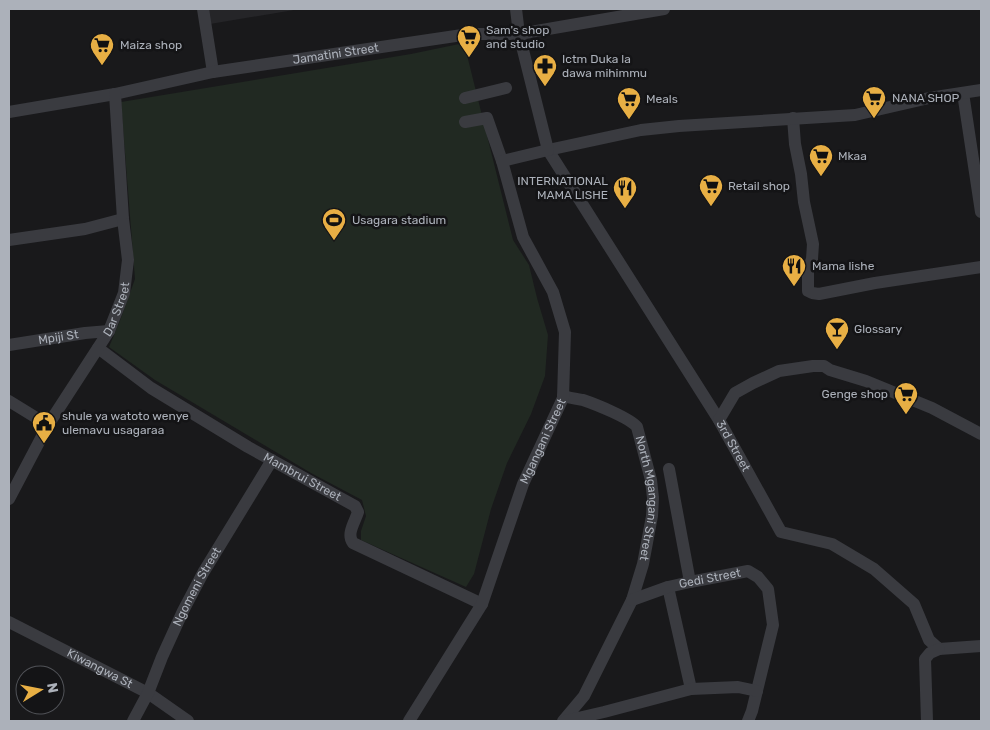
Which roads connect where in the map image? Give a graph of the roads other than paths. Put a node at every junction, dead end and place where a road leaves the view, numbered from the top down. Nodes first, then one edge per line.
1 (203, 9) edge
2 (516, 9) edge
3 (664, 9) edge
4 (519, 34) junction
5 (213, 72) junction
6 (506, 88) dead end
7 (981, 90) edge
8 (963, 93) junction
9 (114, 94) junction
10 (465, 98) dead end
11 (9, 112) edge
12 (793, 118) junction
13 (465, 122) dead end
14 (548, 150) junction
15 (502, 161) junction
16 (981, 212) edge
17 (123, 219) junction
18 (9, 240) edge
19 (981, 267) edge
20 (109, 331) junction
21 (9, 345) edge
22 (98, 348) junction
23 (564, 396) junction
24 (9, 401) edge
25 (719, 420) junction
26 (48, 425) junction
27 (981, 434) edge
28 (272, 460) junction
29 (669, 469) dead end
30 (9, 499) edge
31 (690, 582) junction
32 (668, 587) junction
33 (632, 600) junction
34 (482, 604) junction
35 (9, 622) edge
36 (981, 646) edge
37 (939, 648) junction
38 (691, 689) junction
39 (757, 691) junction
40 (148, 693) junction
41 (133, 721) edge
42 (188, 721) edge
43 (409, 721) edge
44 (564, 721) edge
45 (748, 721) edge
46 (927, 721) edge

1 - 5 street
2 - 4 street
3 - 4 street, Jamatini Street
4 - 5 street, Jamatini Street
4 - 14 street
5 - 9 street, Jamatini Street
6 - 10 street
7 - 8 street
8 - 12 street
8 - 16 street
9 - 11 street, Jamatini Street
9 - 17 street, Dar Street
12 - 14 street
12 - 19 street
13 - 15 street, Mgangani Street
14 - 15 street
14 - 25 street, 3rd Street
15 - 23 street, Mgangani Street
17 - 18 street
17 - 20 street, Dar Street
20 - 21 street, Mpiji St
20 - 22 street, Dar Street
22 - 26 street, Dar Street
22 - 28 street, Mambrui Street
23 - 33 street, North Mgangani Street
23 - 34 street, Mgangani Street
24 - 26 street
25 - 27 street
25 - 37 street, 3rd Street
26 - 30 street, Dar Street
28 - 34 street, Mambrui Street
28 - 40 street, Ngomeni Street
29 - 31 street
31 - 32 street, Gedi Street
31 - 39 street, Gedi Street
32 - 33 street, Gedi Street
32 - 38 street
33 - 44 street, North Mgangani Street
34 - 43 street, Mgangani Street
35 - 40 street, Kiwangwa St
36 - 37 street
37 - 46 street
38 - 39 street
38 - 44 street
39 - 45 street, Gedi Street
40 - 41 street, Ngomeni Street
40 - 42 street, Kiwangwa St

